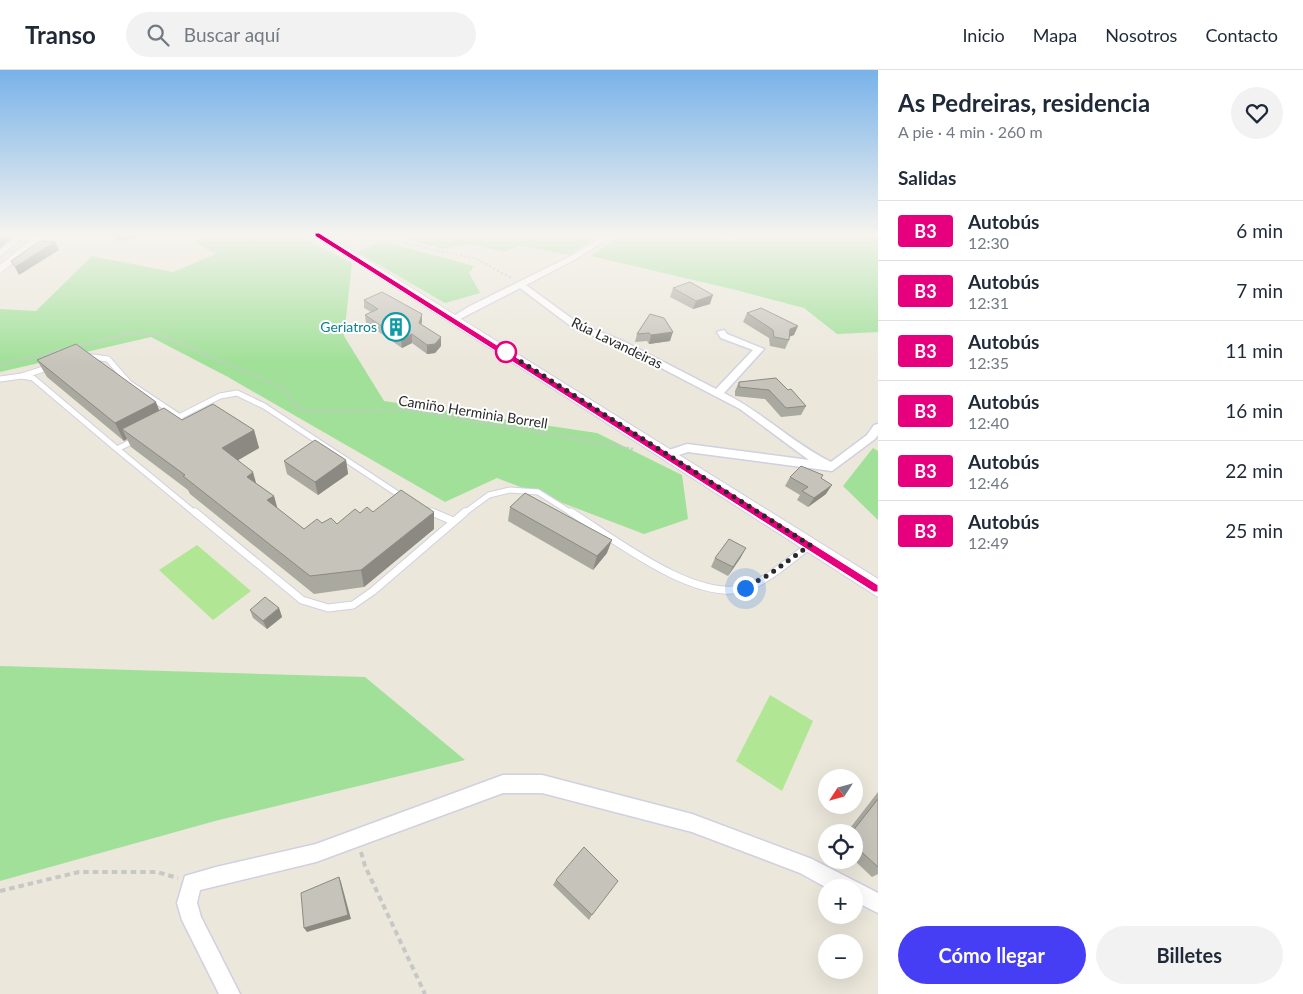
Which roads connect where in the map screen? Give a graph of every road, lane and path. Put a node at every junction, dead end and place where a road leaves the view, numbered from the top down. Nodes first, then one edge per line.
1 (386, 277) edge
2 (509, 277) edge
3 (537, 277) edge
4 (521, 285) junction
5 (453, 319) junction
6 (721, 332) dead end
7 (79, 358) edge
8 (0, 365) edge
9 (55, 366) edge
10 (22, 376) junction
11 (0, 379) edge
12 (718, 393) junction
13 (180, 417) junction
14 (164, 425) edge
15 (876, 435) edge
16 (140, 437) edge
17 (117, 449) junction
18 (638, 450) dead end
19 (667, 454) junction
20 (832, 467) junction
21 (412, 503) edge
22 (421, 508) edge
23 (453, 521) junction
24 (810, 545) junction
25 (878, 588) edge
26 (357, 838) junction
27 (830, 879) edge
28 (192, 883) junction
29 (0, 891) edge
30 (863, 896) edge
31 (878, 903) edge
32 (230, 994) edge
33 (425, 994) edge

1 - 5 street
2 - 4 path
3 - 4 street
4 - 5 street
4 - 12 street, Rúa Lavandeiras
5 - 19 street
6 - 12 street
7 - 13 lane
8 - 18 path, Camiño Herminia Borrell
9 - 10 lane
10 - 11 lane
10 - 17 lane
12 - 20 street, Rúa Lavandeiras
13 - 14 lane
13 - 21 lane
15 - 20 street
16 - 17 lane
17 - 23 lane
19 - 20 street
19 - 24 street
22 - 23 lane
23 - 24 lane
24 - 25 street
26 - 27 street
26 - 28 street
26 - 33 path
28 - 29 path
28 - 32 street
30 - 31 street

